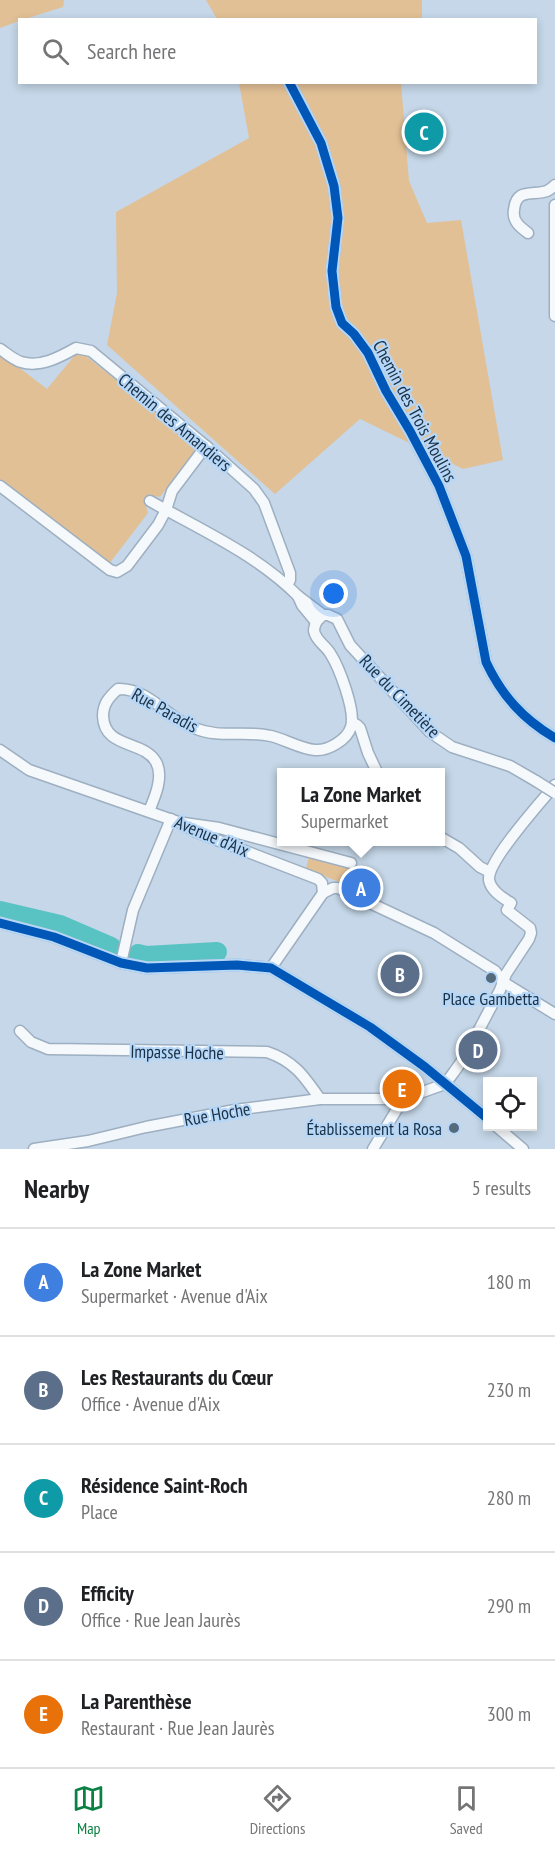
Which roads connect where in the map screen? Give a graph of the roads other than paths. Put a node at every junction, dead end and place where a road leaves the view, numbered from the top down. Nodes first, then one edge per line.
1 (290, 84) edge
2 (553, 192) edge
3 (555, 205) edge
4 (528, 233) dead end
5 (555, 316) edge
6 (0, 349) edge
7 (206, 446) junction
8 (0, 486) edge
9 (150, 501) dead end
10 (166, 510) junction
11 (287, 585) junction
12 (320, 619) junction
13 (352, 723) junction
14 (555, 738) edge
15 (0, 750) edge
16 (375, 768) edge
17 (555, 785) edge
18 (555, 793) edge
19 (149, 811) junction
20 (176, 821) junction
21 (445, 839) edge
22 (277, 843) edge
23 (287, 846) edge
24 (351, 863) dead end
25 (490, 872) junction
26 (323, 893) junction
27 (0, 923) edge
28 (122, 960) junction
29 (271, 968) junction
30 (503, 982) junction
31 (555, 1014) edge
32 (20, 1031) dead end
33 (445, 1084) junction
34 (320, 1099) junction
35 (403, 1099) junction
36 (483, 1115) edge
37 (501, 1131) edge
38 (516, 1147) edge
39 (34, 1149) edge
40 (373, 1149) edge

1 - 14 street, Chemin des Trois Moulins
2 - 4 street
3 - 5 street
6 - 7 street, Chemin des Amandiers
7 - 10 street
7 - 11 street, Chemin des Amandiers
8 - 10 street
9 - 10 street, Rue du Cimetière
10 - 11 street, Rue du Cimetière
11 - 12 street, Rue du Cimetière
12 - 13 street
12 - 18 street, Rue du Cimetière, bridge
13 - 16 street
13 - 19 street, Rue Paradis
15 - 19 street, Avenue d'Aix
17 - 25 street
19 - 20 street, Avenue d'Aix
20 - 22 street
20 - 26 street, Avenue d'Aix
20 - 28 street
21 - 25 street
23 - 24 street
25 - 30 street
26 - 29 street
26 - 30 street
27 - 28 street
28 - 29 street
29 - 33 street
30 - 31 street
30 - 33 street
32 - 34 street, Impasse Hoche
33 - 35 street, Rue Hoche
33 - 36 street
34 - 35 street, Rue Hoche
34 - 39 street, Rue Hoche
35 - 40 street
37 - 38 street

